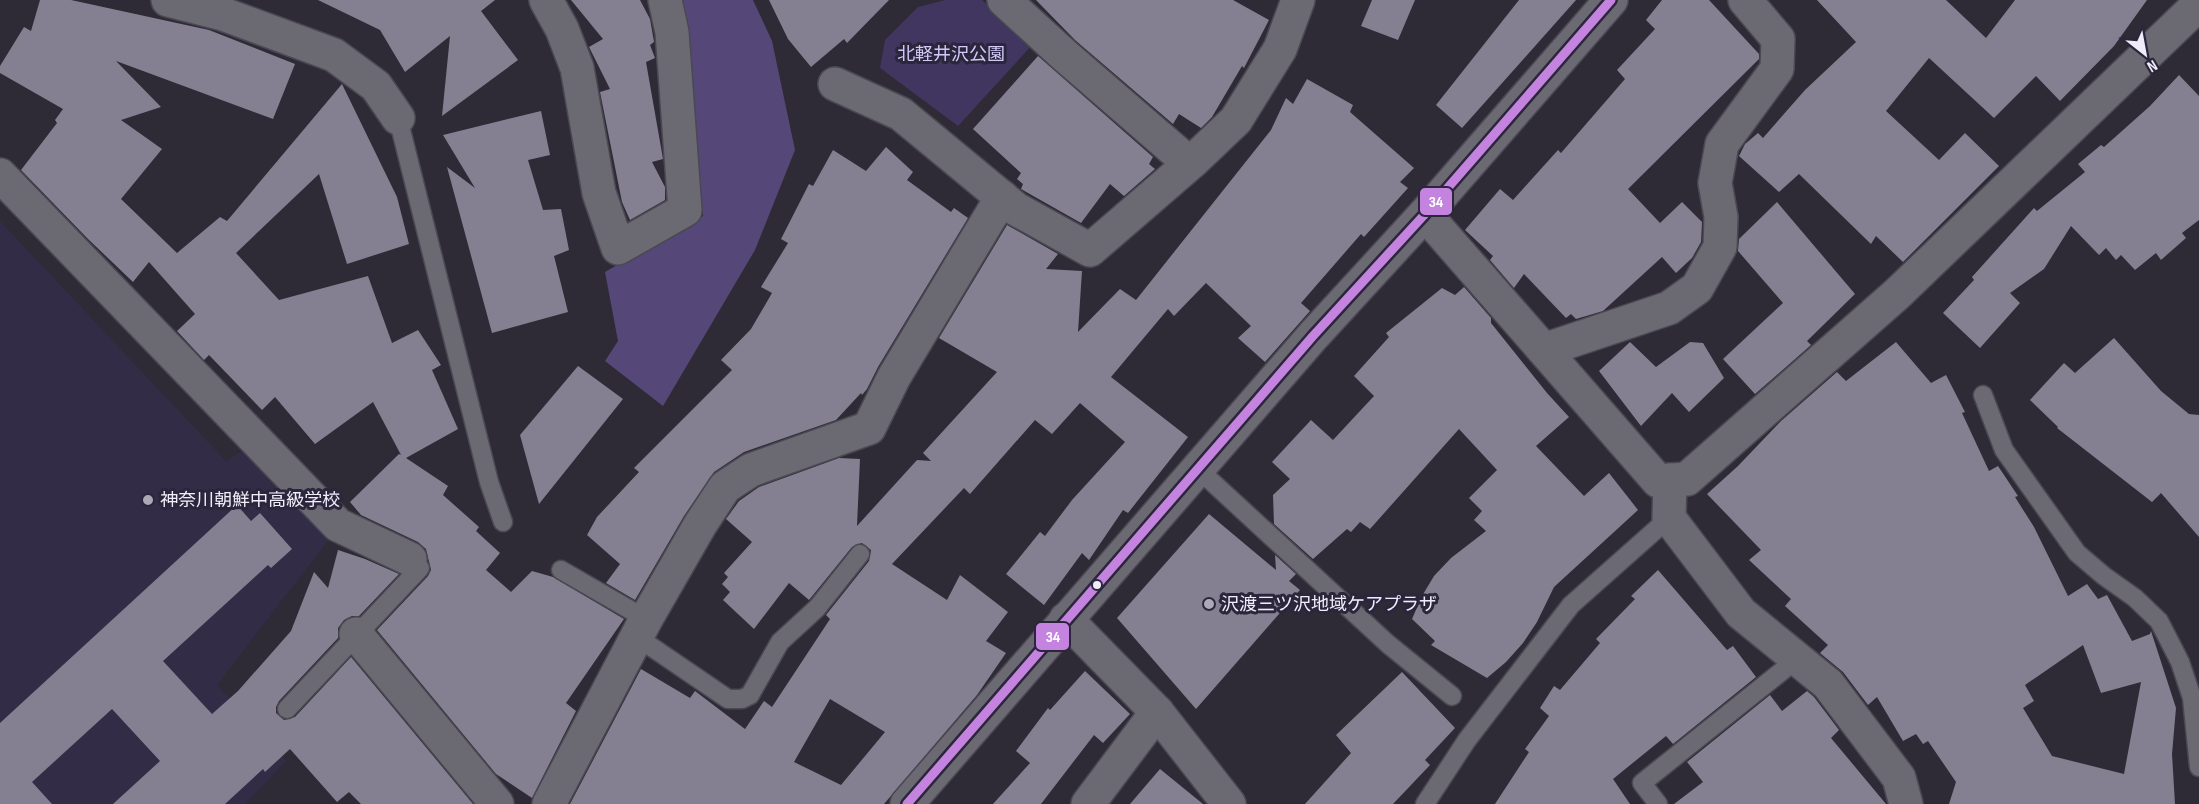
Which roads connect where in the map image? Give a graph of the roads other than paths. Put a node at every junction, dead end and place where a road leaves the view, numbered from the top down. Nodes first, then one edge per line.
1 (168, 0) edge
2 (546, 0) edge
3 (665, 0) edge
4 (1004, 0) edge
5 (1611, 0) edge
6 (1745, 0) edge
7 (1293, 2) edge
8 (2199, 4) edge
9 (835, 84) dead end
10 (398, 118) joint
11 (1189, 163) junction
12 (0, 175) edge
13 (1002, 197) junction
14 (1425, 214) junction
15 (1544, 350) junction
16 (1983, 395) dead end
17 (1198, 469) junction
18 (1670, 480) junction
19 (1669, 519) junction
20 (503, 522) dead end
21 (861, 554) dead end
22 (410, 558) joint
23 (561, 570) dead end
24 (1066, 619) junction
25 (642, 628) junction
26 (356, 634) junction
27 (1797, 659) junction
28 (1452, 696) dead end
29 (287, 709) dead end
30 (1157, 712) junction
31 (2199, 767) edge
32 (497, 804) edge
33 (549, 804) edge
34 (907, 804) edge
35 (1089, 804) edge
36 (1229, 804) edge
37 (1425, 804) edge
38 (1658, 804) edge
39 (1906, 804) edge

1 - 10 street
2 - 3 street
4 - 11 street
5 - 14 street
6 - 15 street
7 - 11 street
8 - 18 street
9 - 13 street
10 - 20 lane
11 - 13 street
12 - 22 street
13 - 25 street
14 - 15 street
14 - 17 street
15 - 18 street
16 - 31 lane
17 - 24 street
17 - 28 lane
18 - 19 street
19 - 27 street
19 - 37 lane
21 - 25 lane
22 - 26 lane
23 - 25 lane
24 - 30 street
24 - 34 street
25 - 33 street
26 - 29 lane
26 - 32 street
27 - 38 lane
27 - 39 street
30 - 35 street
30 - 36 street

